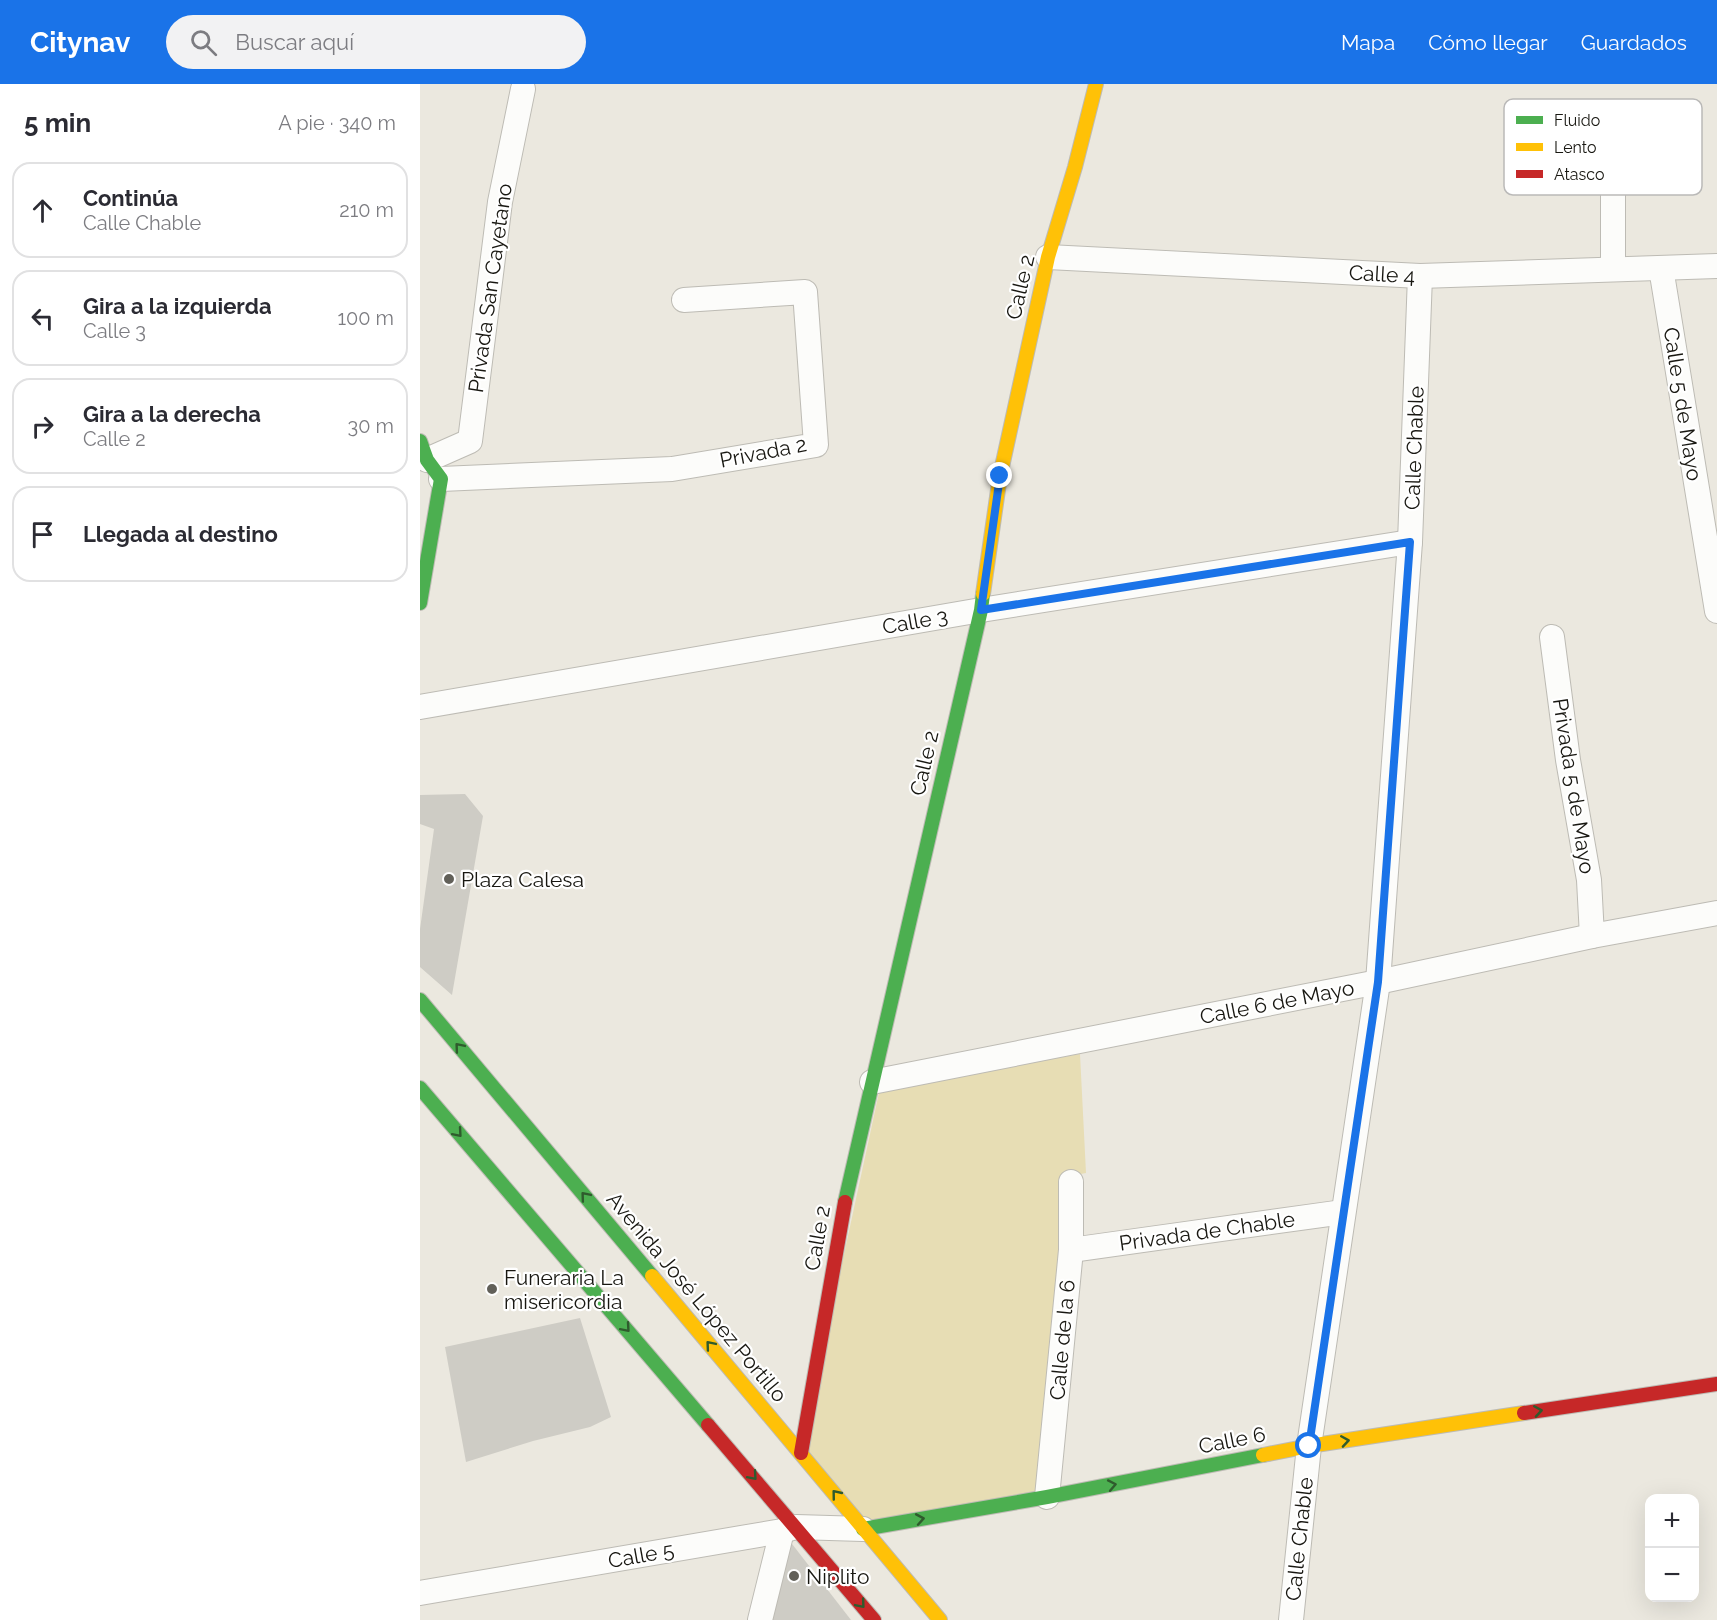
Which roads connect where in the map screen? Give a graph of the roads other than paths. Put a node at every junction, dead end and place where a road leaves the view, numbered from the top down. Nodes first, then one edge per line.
1 (1096, 84) edge
2 (523, 89) dead end
3 (1613, 195) edge
4 (1048, 257) junction
5 (1717, 266) edge
6 (1661, 268) junction
7 (1613, 269) junction
8 (1420, 276) junction
9 (684, 300) dead end
10 (429, 460) edge
11 (1410, 542) junction
12 (420, 603) edge
13 (981, 610) junction
14 (1717, 611) edge
15 (1552, 637) dead end
16 (420, 707) edge
17 (1717, 913) edge
18 (1592, 936) junction
19 (1378, 982) junction
20 (420, 1000) edge
21 (872, 1082) junction
22 (420, 1088) edge
23 (1071, 1182) dead end
24 (1343, 1212) junction
25 (1071, 1250) junction
26 (1717, 1384) edge
27 (1309, 1446) junction
28 (801, 1453) junction
29 (1047, 1497) junction
30 (789, 1529) junction
31 (863, 1529) junction
32 (420, 1593) edge
33 (760, 1620) edge
34 (874, 1620) edge
35 (940, 1620) edge
36 (1291, 1620) edge

1 - 4 street, Calle 2
2 - 10 street, Privada San Cayetano
3 - 7 street
4 - 8 street, Calle 4
4 - 13 street, Calle 2
5 - 6 street, Calle 4
6 - 7 street, Calle 4
6 - 14 street, Calle 5 de Mayo
7 - 8 street, Calle 4
8 - 11 street, Calle Chable
9 - 10 street, Privada 2
10 - 12 street
11 - 13 street, Calle 3
11 - 19 street, Calle Chable
13 - 16 street, Calle 3
13 - 21 street, Calle 2
15 - 18 street, Privada 5 de Mayo
17 - 18 street, Calle 6 de Mayo
18 - 19 street, Calle 6 de Mayo
19 - 21 street, Calle 6 de Mayo
19 - 24 street, Calle Chable
28 -> 20 street, Avenida José López Portillo
21 - 28 street, Calle 2
22 -> 30 street
23 - 25 street, Calle de la 6
24 - 25 street, Privada de Chable
24 - 27 street, Calle Chable
25 - 29 street, Calle de la 6
27 -> 26 street, Calle 6
29 -> 27 street, Calle 6
27 - 36 street, Calle Chable
31 -> 28 street, Avenida José López Portillo
31 -> 29 street, Calle 6
30 - 31 street, Calle 5
30 - 32 street, Calle 5
30 - 33 street
30 -> 34 street
31 - 35 street, Avenida José López Portillo

